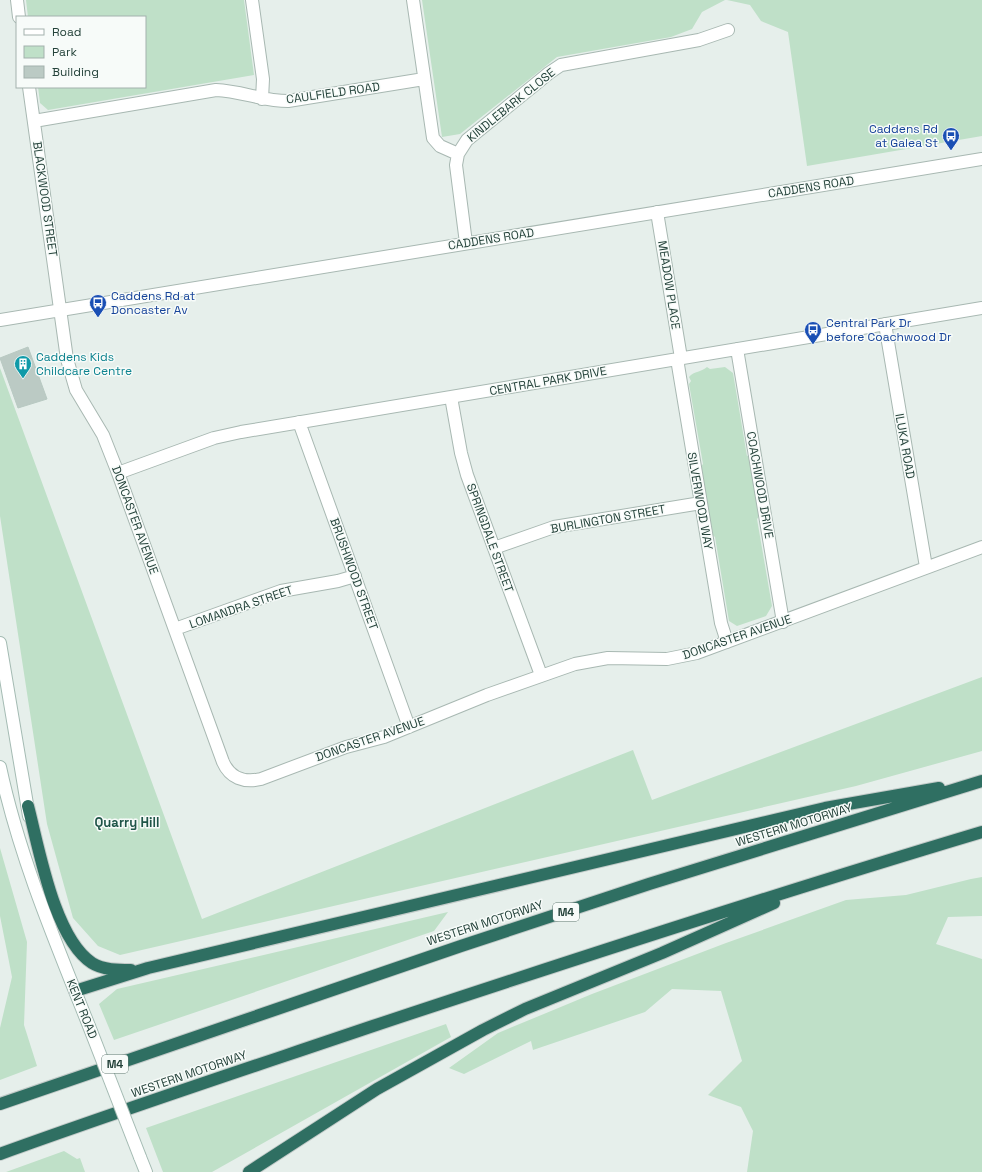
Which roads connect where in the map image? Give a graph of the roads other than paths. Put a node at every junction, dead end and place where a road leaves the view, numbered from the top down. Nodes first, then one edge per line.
1 (17, 0) edge
2 (252, 0) edge
3 (413, 0) edge
4 (19, 16) edge
5 (728, 30) dead end
6 (424, 79) junction
7 (29, 88) edge
8 (262, 99) junction
9 (34, 121) junction
10 (458, 154) junction
11 (982, 159) edge
12 (656, 212) junction
13 (466, 243) junction
14 (982, 308) edge
15 (60, 310) junction
16 (0, 320) edge
17 (885, 324) junction
18 (737, 349) junction
19 (679, 359) junction
20 (451, 397) junction
21 (299, 422) junction
22 (118, 473) junction
23 (701, 503) junction
24 (982, 547) edge
25 (494, 548) junction
26 (926, 567) junction
27 (355, 576) junction
28 (783, 622) junction
29 (175, 630) junction
30 (727, 642) junction
31 (0, 643) edge
32 (541, 675) junction
33 (409, 727) junction
34 (0, 767) edge
35 (982, 781) edge
36 (28, 806) junction
37 (982, 832) edge
38 (828, 879) junction
39 (45, 912) junction
40 (148, 968) junction
41 (75, 991) junction
42 (0, 1104) edge
43 (0, 1154) edge
44 (146, 1172) edge
45 (249, 1172) edge

1 - 4 street
2 - 8 street
3 - 6 street
5 - 10 street, KINDLEBARK CLOSE
6 - 8 street, CAULFIELD ROAD
6 - 10 street
7 - 9 street, BLACKWOOD STREET
8 - 9 street, CAULFIELD ROAD
9 - 15 street, BLACKWOOD STREET
10 - 13 street, KINDLEBARK CLOSE
11 - 12 street, CADDENS ROAD
12 - 13 street, CADDENS ROAD
12 - 19 street, MEADOW PLACE
13 - 15 street, CADDENS ROAD
14 - 17 street, CENTRAL PARK DRIVE
15 - 16 street, CADDENS ROAD
15 - 22 street, DONCASTER AVENUE
17 - 18 street, CENTRAL PARK DRIVE
17 - 26 street, ILUKA ROAD
18 - 19 street, CENTRAL PARK DRIVE
18 - 28 street, COACHWOOD DRIVE
19 - 20 street, CENTRAL PARK DRIVE
19 - 23 street, SILVERWOOD WAY
20 - 21 street, CENTRAL PARK DRIVE
20 - 25 street, SPRINGDALE STREET
21 - 22 street, CENTRAL PARK DRIVE
21 - 27 street, BRUSHWOOD STREET
22 - 29 street, DONCASTER AVENUE
23 - 25 street, BURLINGTON STREET
23 - 30 street, SILVERWOOD WAY
24 - 26 street, DONCASTER AVENUE
25 - 32 street, SPRINGDALE STREET
26 - 28 street, DONCASTER AVENUE
27 - 29 street, LOMANDRA STREET
27 - 33 street, BRUSHWOOD STREET
28 - 30 street, DONCASTER AVENUE
29 - 33 street, DONCASTER AVENUE
30 - 32 street, DONCASTER AVENUE
31 - 36 street, KENT ROAD
32 - 33 street, DONCASTER AVENUE
34 - 39 street, KENT ROAD
35 - 40 highway
35 - 42 highway, WESTERN MOTORWAY / M4
36 - 39 street, KENT ROAD
36 - 40 highway
37 - 38 highway, WESTERN MOTORWAY
38 - 43 highway, WESTERN MOTORWAY
38 - 45 highway
39 - 41 street, KENT ROAD
40 - 41 highway
41 - 44 street, KENT ROAD, bridge

